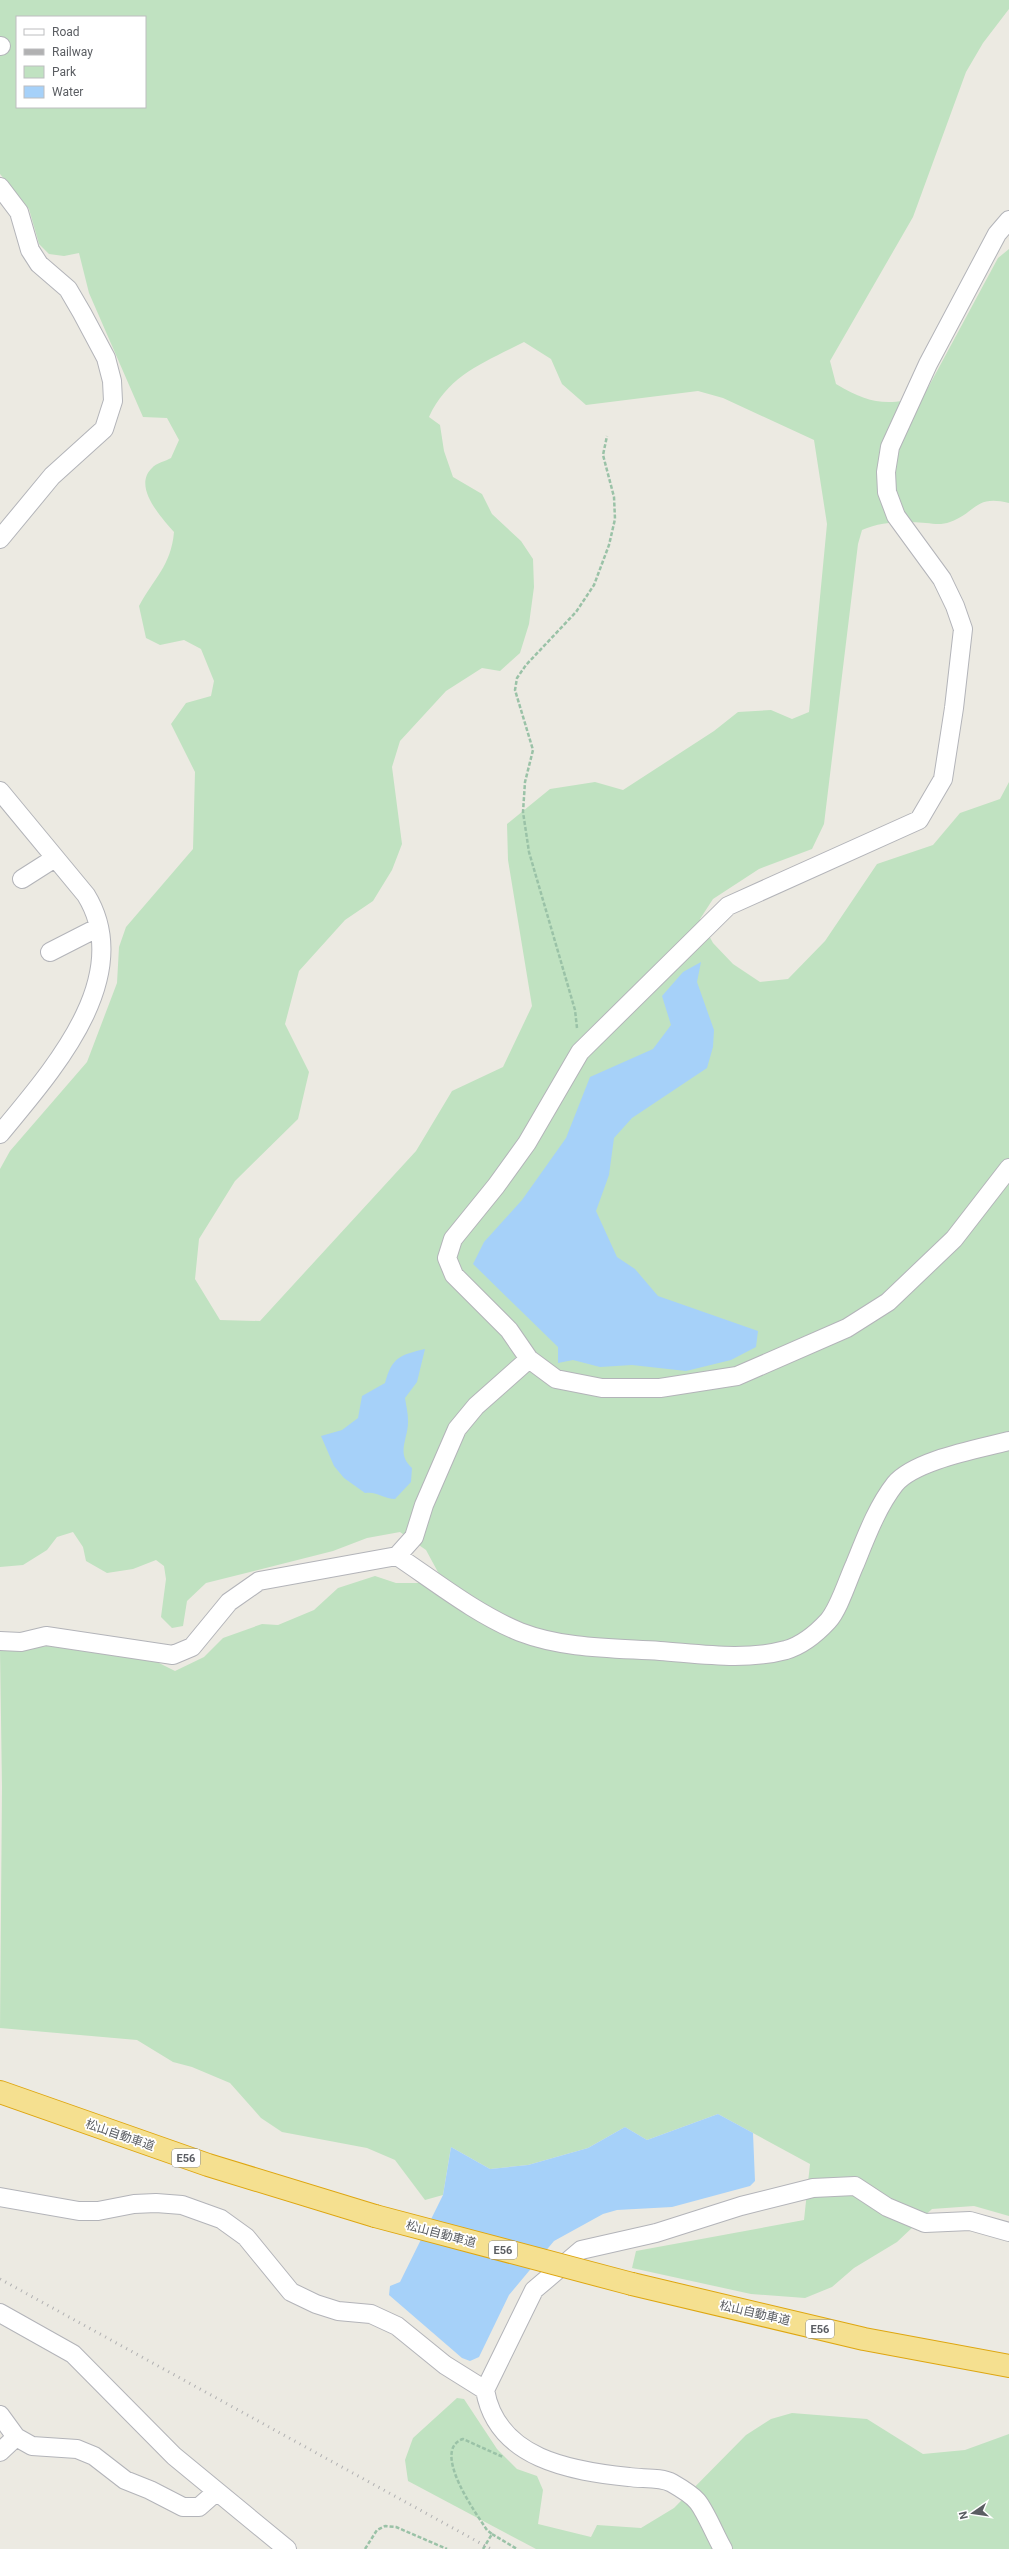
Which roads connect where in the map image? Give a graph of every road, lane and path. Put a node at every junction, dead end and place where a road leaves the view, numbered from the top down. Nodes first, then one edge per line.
1 (0, 187) edge
2 (1009, 220) edge
3 (607, 436) dead end
4 (0, 540) edge
5 (0, 791) edge
6 (55, 858) junction
7 (22, 879) dead end
8 (99, 927) junction
9 (50, 952) dead end
10 (580, 1052) junction
11 (0, 1134) edge
12 (1009, 1168) edge
13 (529, 1359) junction
14 (1009, 1441) edge
15 (397, 1556) junction
16 (0, 1641) edge
17 (0, 2092) edge
18 (0, 2197) edge
19 (1009, 2232) edge
20 (0, 2313) edge
21 (1009, 2366) edge
22 (485, 2390) junction
23 (0, 2415) edge
24 (16, 2437) junction
25 (531, 2451) junction
26 (0, 2452) edge
27 (216, 2492) junction
28 (492, 2534) junction
29 (287, 2549) edge
30 (365, 2549) edge
31 (447, 2549) edge
32 (482, 2549) edge
33 (517, 2549) edge
34 (723, 2549) edge

1 - 4 street
2 - 10 street
3 - 10 path
5 - 6 street
6 - 7 street
6 - 8 street
8 - 9 street
8 - 11 street
10 - 13 street
12 - 13 street
13 - 15 street
14 - 15 street
15 - 16 street
17 - 21 highway, 松山自動車道 / E56, bridge
18 - 22 street
19 - 22 street
20 - 27 street
22 - 25 street
23 - 24 street
24 - 26 street
24 - 27 street
25 - 28 path
25 - 34 street
27 - 29 street
28 - 32 path
28 - 33 path
30 - 31 path

